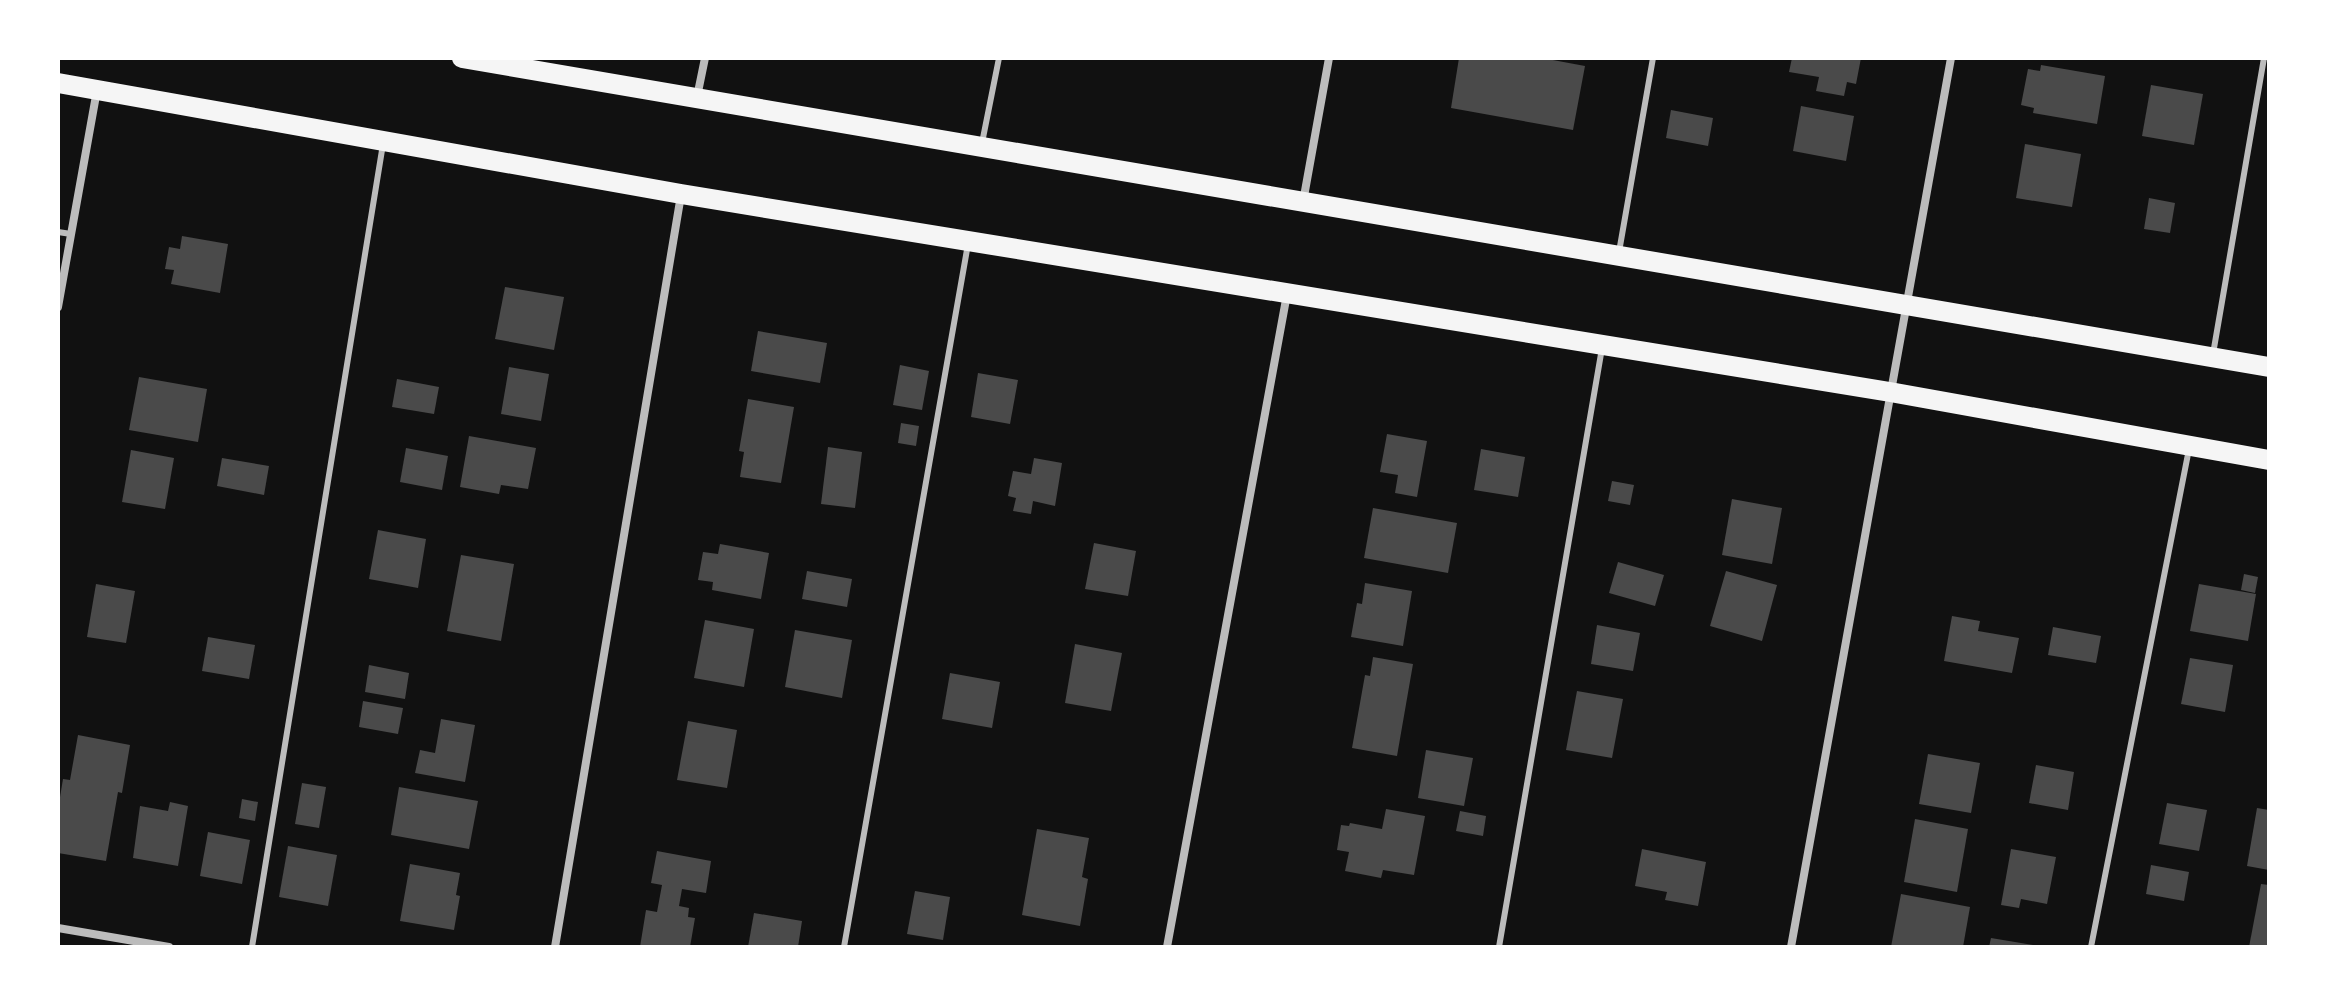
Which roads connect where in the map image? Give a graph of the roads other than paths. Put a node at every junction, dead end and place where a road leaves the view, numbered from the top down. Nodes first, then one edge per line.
1 (462, 58) edge
2 (705, 58) edge
3 (999, 58) edge
4 (1329, 58) edge
5 (1653, 58) edge
6 (1951, 58) edge
7 (2264, 58) edge
8 (58, 83) edge
9 (97, 90) junction
10 (697, 98) junction
11 (384, 141) junction
12 (981, 147) junction
13 (681, 194) junction
14 (1303, 202) junction
15 (58, 232) edge
16 (71, 234) junction
17 (968, 241) junction
18 (1618, 255) junction
19 (1287, 293) junction
20 (1906, 305) junction
21 (58, 307) edge
22 (1602, 344) junction
23 (2213, 357) junction
24 (2269, 367) edge
25 (1890, 392) junction
26 (2190, 446) junction
27 (2269, 460) edge
28 (58, 928) edge
29 (169, 947) edge
30 (252, 947) edge
31 (555, 947) edge
32 (844, 947) edge
33 (1167, 947) edge
34 (1499, 947) edge
35 (1791, 947) edge
36 (2091, 947) edge

1 - 10 main road
2 - 10 street
3 - 12 lane
4 - 14 street
5 - 18 lane
6 - 20 street
7 - 23 lane
8 - 9 main road
9 - 11 main road
9 - 16 street
10 - 12 main road
11 - 13 main road
11 - 30 lane
12 - 14 main road
13 - 17 main road
13 - 31 street
14 - 18 main road
15 - 16 lane
16 - 21 street
17 - 19 main road
17 - 32 lane
18 - 20 main road
19 - 22 main road
19 - 33 street
20 - 23 main road
20 - 25 street
22 - 25 main road
22 - 34 lane
23 - 24 main road
25 - 26 main road
25 - 35 street
26 - 27 main road
26 - 36 lane
28 - 29 street

